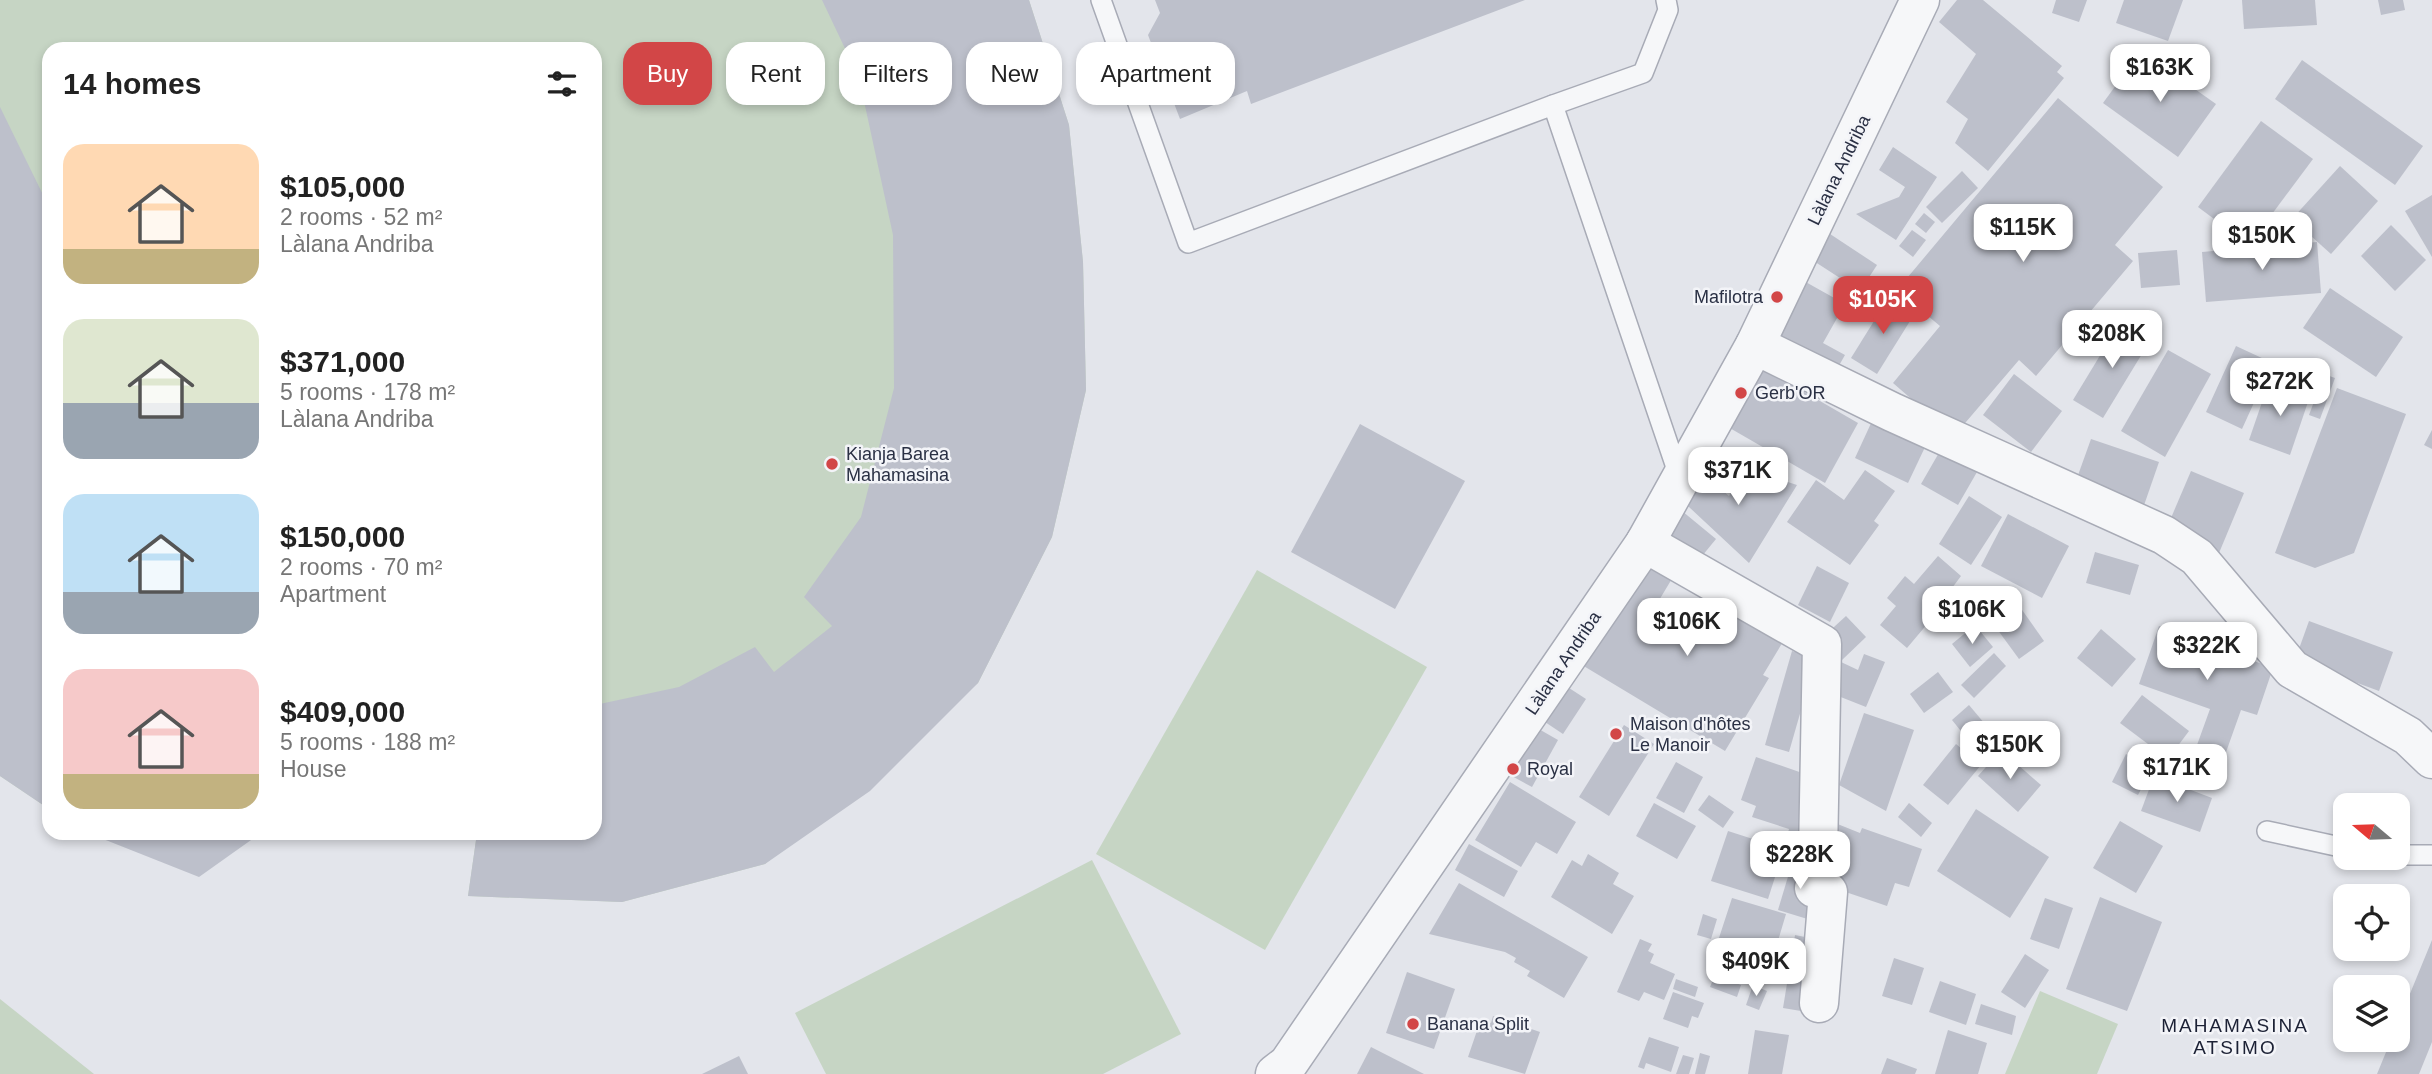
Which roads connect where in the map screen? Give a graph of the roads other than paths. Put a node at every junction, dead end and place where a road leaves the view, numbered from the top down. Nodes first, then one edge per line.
1 (1101, 0) edge
2 (1666, 0) edge
3 (1920, 0) edge
4 (1553, 105) junction
5 (1755, 345) junction
6 (1680, 479) junction
7 (1645, 543) junction
8 (2432, 759) edge
9 (2267, 831) dead end
10 (2333, 845) edge
11 (2410, 855) edge
12 (2432, 855) edge
13 (1819, 1003) dead end
14 (1283, 1071) edge

1 - 4 lane
2 - 4 lane
3 - 5 street, Làlana Andriba
4 - 6 lane
5 - 6 street, Làlana Andriba
5 - 8 street
6 - 7 street, Làlana Andriba
7 - 13 street
7 - 14 street, Làlana Andriba
9 - 10 lane
11 - 12 lane

